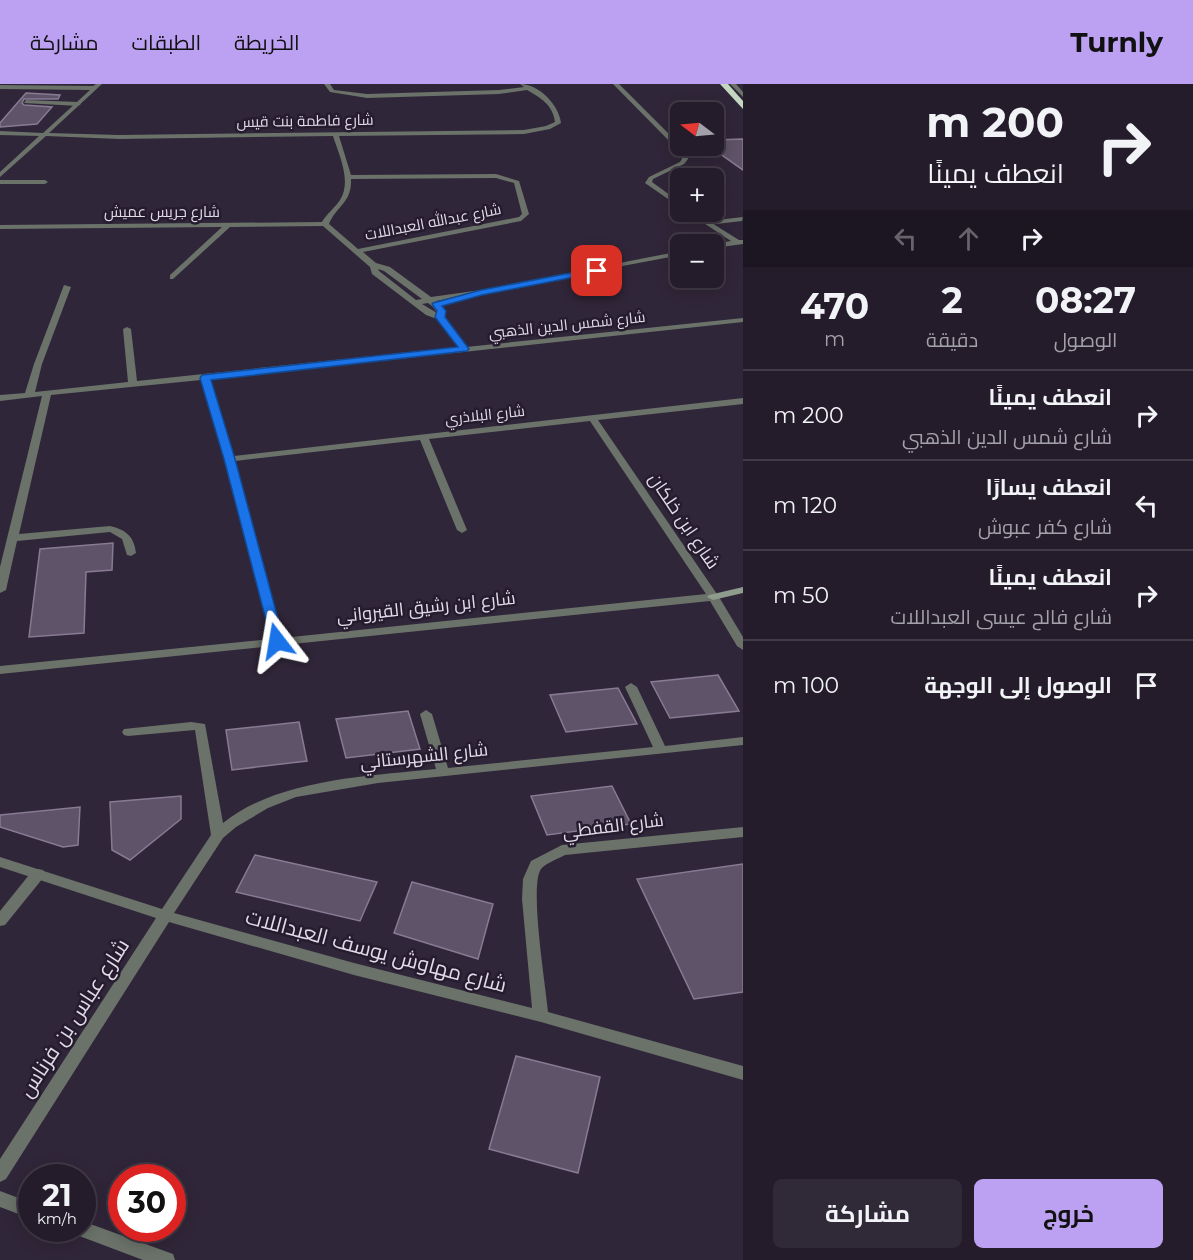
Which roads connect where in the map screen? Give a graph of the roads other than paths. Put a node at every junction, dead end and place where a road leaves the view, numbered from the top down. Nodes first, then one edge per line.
1 (327, 84) edge
2 (616, 84) edge
3 (724, 84) edge
4 (733, 84) edge
5 (739, 84) edge
6 (97, 86) edge
7 (525, 86) edge
8 (0, 87) edge
9 (743, 89) edge
10 (743, 95) edge
11 (26, 102) dead end
12 (78, 104) junction
13 (743, 106) edge
14 (0, 133) edge
15 (46, 134) junction
16 (336, 135) junction
17 (672, 168) edge
18 (3, 169) edge
19 (670, 169) edge
20 (0, 175) edge
21 (349, 177) junction
22 (0, 182) edge
23 (45, 182) dead end
24 (670, 198) edge
25 (742, 219) edge
26 (708, 223) joint
27 (325, 224) junction
28 (228, 225) junction
29 (0, 227) edge
30 (740, 242) edge
31 (724, 244) edge
32 (358, 251) junction
33 (670, 255) edge
34 (373, 265) junction
35 (173, 277) dead end
36 (68, 287) dead end
37 (433, 302) junction
38 (419, 305) junction
39 (440, 317) junction
40 (743, 320) edge
41 (127, 329) dead end
42 (464, 349) junction
43 (205, 378) junction
44 (133, 384) junction
45 (47, 394) junction
46 (29, 396) junction
47 (0, 398) edge
48 (743, 401) edge
49 (593, 419) junction
50 (423, 437) junction
51 (230, 459) junction
52 (462, 530) dead end
53 (8, 544) edge
54 (131, 553) dead end
55 (0, 590) edge
56 (743, 590) edge
57 (713, 597) junction
58 (743, 598) edge
59 (277, 641) junction
60 (743, 645) edge
61 (0, 670) edge
62 (631, 687) dead end
63 (426, 714) dead end
64 (128, 732) dead end
65 (743, 741) edge
66 (660, 750) junction
67 (443, 772) junction
68 (743, 832) edge
69 (218, 835) junction
70 (0, 862) edge
71 (38, 874) junction
72 (165, 916) junction
73 (0, 921) edge
74 (541, 1016) junction
75 (743, 1074) edge
76 (0, 1174) edge
77 (0, 1199) edge
78 (18, 1206) edge
79 (96, 1234) edge
80 (166, 1260) edge

1 - 7 street
2 - 17 street
3 - 13 highway
4 - 10 street
5 - 9 street
6 - 8 street
6 - 12 street
7 - 16 street, شارع فاطمة بنت قيس
11 - 12 street
12 - 15 street
14 - 15 street, شارع فاطمة بنت قيس
15 - 16 street, شارع فاطمة بنت قيس
15 - 18 street
16 - 21 street
18 - 20 street
19 - 24 street
21 - 27 street
21 - 32 street, شارع عبدالله العبداللات
22 - 23 street
25 - 26 street
26 - 30 street
27 - 28 street, شارع جريس عميش
27 - 32 street
28 - 29 street, شارع جريس عميش
28 - 35 street
30 - 31 street
32 - 34 street
33 - 37 street
34 - 37 street
34 - 38 street
36 - 46 street
37 - 38 street
37 - 39 street
38 - 39 street
39 - 42 street
40 - 42 street, شارع شمس الدين الذهبي
41 - 44 street
42 - 43 street, شارع شمس الدين الذهبي
43 - 44 street, شارع شمس الدين الذهبي
43 - 51 street
44 - 45 street, شارع شمس الدين الذهبي
45 - 46 street, شارع شمس الدين الذهبي
45 - 53 street
46 - 47 street, شارع شمس الدين الذهبي
48 - 49 street, شارع البلاذري
49 - 50 street, شارع البلاذري
49 - 57 street, شارع ابن خلكان
50 - 51 street, شارع البلاذري
50 - 52 street
51 - 59 street
53 - 54 street
53 - 55 street
56 - 57 main road, شارع ابن رشيق القيرواني
57 - 58 main road, شارع ابن رشيق القيرواني
57 - 59 street, شارع ابن رشيق القيرواني
57 - 60 street, شارع ابن خلكان
59 - 61 street, شارع ابن رشيق القيرواني
62 - 66 street
63 - 67 street
64 - 69 street
65 - 66 street, شارع الشهرستاني
66 - 67 street, شارع الشهرستاني
67 - 69 street, شارع الشهرستاني
68 - 74 street, شارع القفطي
69 - 72 street, شارع الشهرستاني
70 - 71 street, شارع مهاوش يوسف العبداللات
71 - 72 street, شارع مهاوش يوسف العبداللات
71 - 73 street
72 - 74 street, شارع مهاوش يوسف العبداللات
72 - 76 street, شارع عباس بن فرناس
74 - 75 street, شارع مهاوش يوسف العبداللات
77 - 78 street
79 - 80 street

